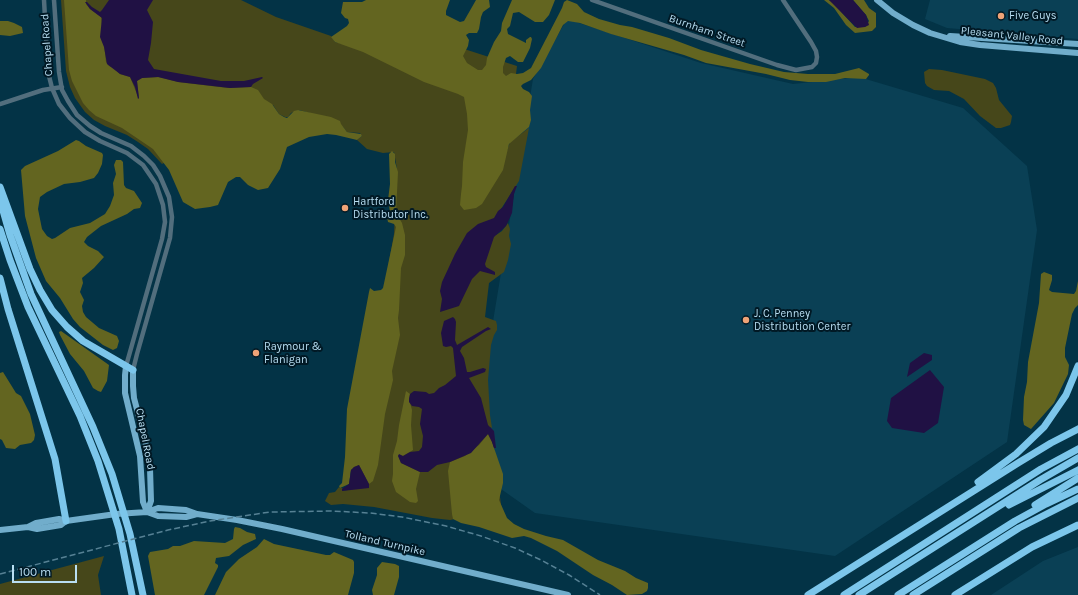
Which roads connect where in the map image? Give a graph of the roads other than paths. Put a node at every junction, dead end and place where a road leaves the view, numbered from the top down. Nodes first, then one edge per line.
1 (44, 0) edge
2 (54, 0) edge
3 (592, 0) edge
4 (784, 0) edge
5 (877, 0) edge
6 (945, 36) junction
7 (1049, 42) junction
8 (1078, 44) edge
9 (1048, 50) junction
10 (1078, 53) edge
11 (62, 87) junction
12 (52, 88) junction
13 (0, 104) edge
14 (0, 186) edge
15 (0, 200) edge
16 (0, 228) edge
17 (162, 239) junction
18 (169, 241) junction
19 (0, 278) edge
20 (147, 293) junction
21 (154, 295) junction
22 (126, 366) junction
23 (1078, 366) edge
24 (133, 370) junction
25 (1078, 429) edge
26 (1078, 449) edge
27 (1078, 458) edge
28 (149, 463) junction
29 (141, 464) junction
30 (1078, 470) edge
31 (1078, 478) edge
32 (1078, 489) edge
33 (1078, 498) edge
34 (148, 512) junction
35 (936, 514) junction
36 (66, 521) junction
37 (1078, 525) edge
38 (964, 528) junction
39 (0, 530) edge
40 (999, 531) junction
41 (138, 565) junction
42 (132, 595) edge
43 (143, 595) edge
44 (148, 595) edge
45 (568, 595) edge
46 (808, 595) edge
47 (844, 595) edge
48 (859, 595) edge
49 (898, 595) edge
50 (913, 595) edge
51 (955, 595) edge

1 - 12 street, Chapel Road
2 - 11 street, Chapel Road
3 - 4 street, Burnham Street
5 - 6 main road, Pleasant Valley Road
6 - 7 main road, Pleasant Valley Road
6 - 9 main road, Pleasant Valley Road
7 - 8 main road, Pleasant Valley Road
7 - 9 main road
9 - 10 main road, Pleasant Valley Road
11 - 12 street
11 - 18 street, Chapel Road
12 - 13 street
12 - 17 street, Chapel Road
14 - 22 highway
15 - 41 highway
16 - 42 highway
17 - 18 street
17 - 20 street, Chapel Road
18 - 21 street, Chapel Road
19 - 36 highway
20 - 21 street
20 - 22 street, Chapel Road
21 - 24 street, Chapel Road
22 - 24 highway
22 - 29 main road, Chapel Road
23 - 35 highway
24 - 28 main road, Chapel Road
25 - 35 highway
26 - 47 highway
27 - 38 highway
28 - 29 street
28 - 34 main road, Chapel Road
29 - 34 main road, Chapel Road
30 - 38 highway
31 - 40 highway
32 - 40 highway
33 - 50 highway
34 - 36 main road, Tolland Turnpike
34 - 45 main road, Tolland Turnpike
35 - 46 highway
36 - 39 main road, Tolland Turnpike
37 - 51 highway
38 - 48 highway
40 - 49 highway
41 - 43 highway
41 - 44 highway

